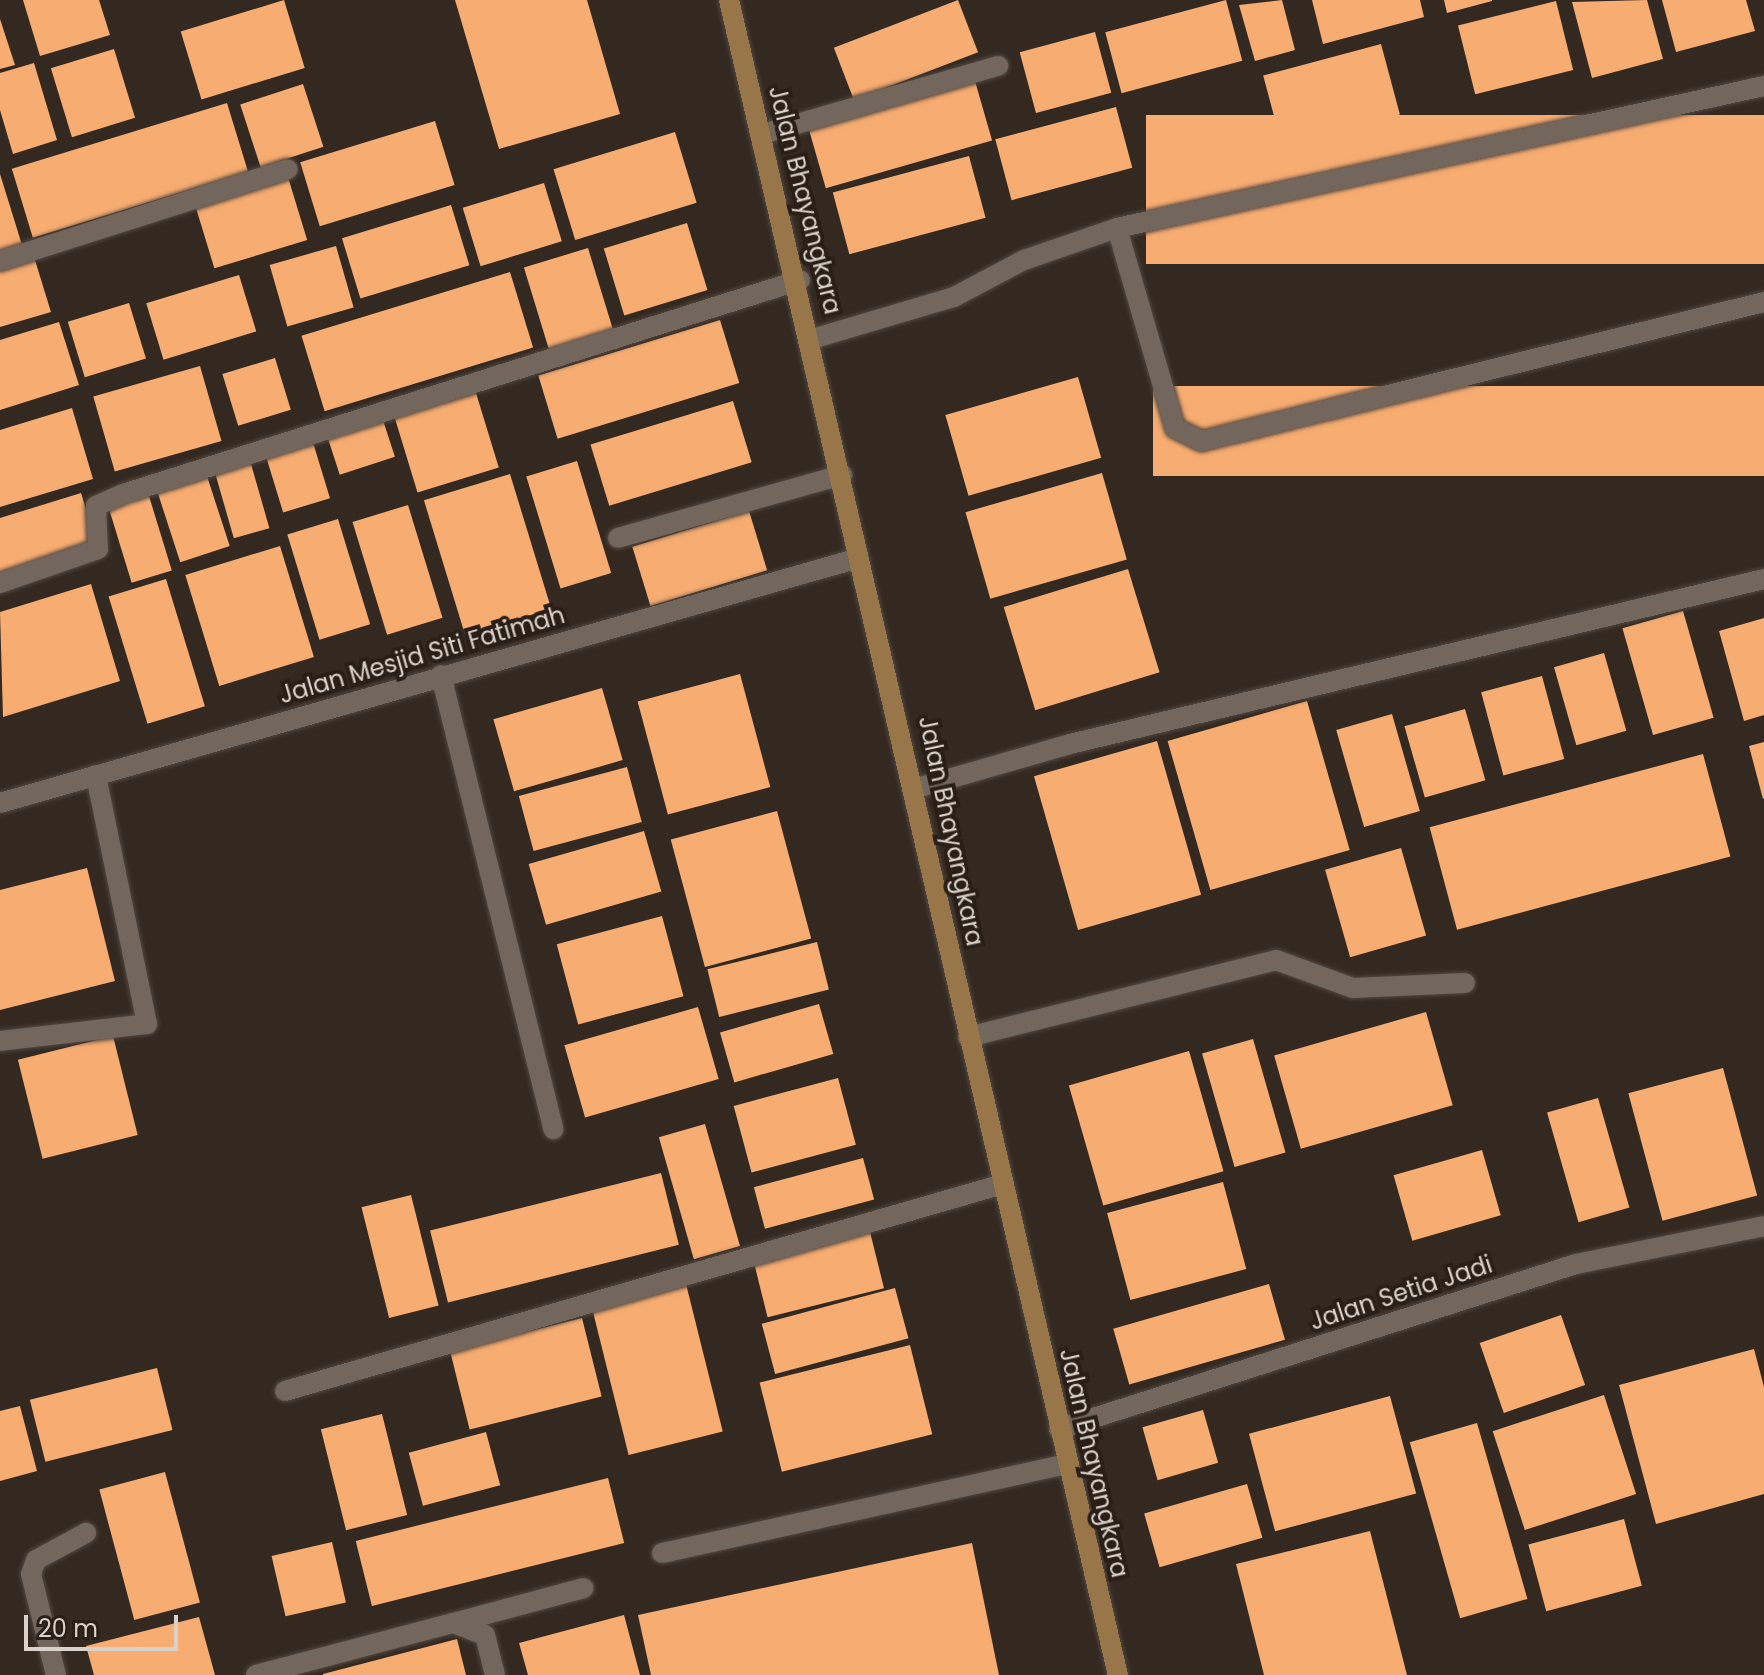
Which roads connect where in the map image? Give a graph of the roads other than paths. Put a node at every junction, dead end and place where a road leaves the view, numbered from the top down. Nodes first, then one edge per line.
1 (729, 0) edge
2 (998, 66) dead end
3 (1764, 86) edge
4 (762, 134) junction
5 (288, 169) dead end
6 (1117, 228) junction
7 (0, 261) edge
8 (800, 280) junction
9 (1764, 302) edge
10 (812, 339) junction
11 (842, 475) junction
12 (618, 538) dead end
13 (859, 558) junction
14 (1764, 579) edge
15 (0, 583) edge
16 (441, 675) junction
17 (96, 775) junction
18 (917, 788) junction
19 (0, 803) edge
20 (1465, 983) dead end
21 (968, 1037) junction
22 (0, 1041) edge
23 (553, 1129) dead end
24 (1003, 1184) junction
25 (1764, 1226) edge
26 (285, 1391) dead end
27 (1059, 1429) junction
28 (1067, 1464) junction
29 (86, 1533) dead end
30 (662, 1553) dead end
31 (584, 1588) dead end
32 (453, 1623) junction
33 (56, 1675) edge
34 (256, 1675) edge
35 (495, 1675) edge
36 (1118, 1675) edge

1 - 4 main road, Jalan Bhayangkara
2 - 4 street
3 - 6 street
4 - 8 main road, Jalan Bhayangkara
5 - 7 street
6 - 9 street
6 - 10 street
8 - 10 main road, Jalan Bhayangkara
8 - 15 street
10 - 11 main road, Jalan Bhayangkara
11 - 12 street
11 - 13 main road, Jalan Bhayangkara
13 - 16 street, Jalan Mesjid Siti Fatimah
13 - 18 main road, Jalan Bhayangkara
14 - 18 street
16 - 17 street, Jalan Mesjid Siti Fatimah
16 - 23 street
17 - 19 street, Jalan Mesjid Siti Fatimah
17 - 22 street
18 - 21 main road, Jalan Bhayangkara
20 - 21 street
21 - 24 main road, Jalan Bhayangkara
24 - 26 street
24 - 27 main road, Jalan Bhayangkara
25 - 27 street, Jalan Setia Jadi
27 - 28 main road, Jalan Bhayangkara
28 - 30 street
28 - 36 main road, Jalan Bhayangkara
29 - 33 street
31 - 32 street
32 - 34 street
32 - 35 street

